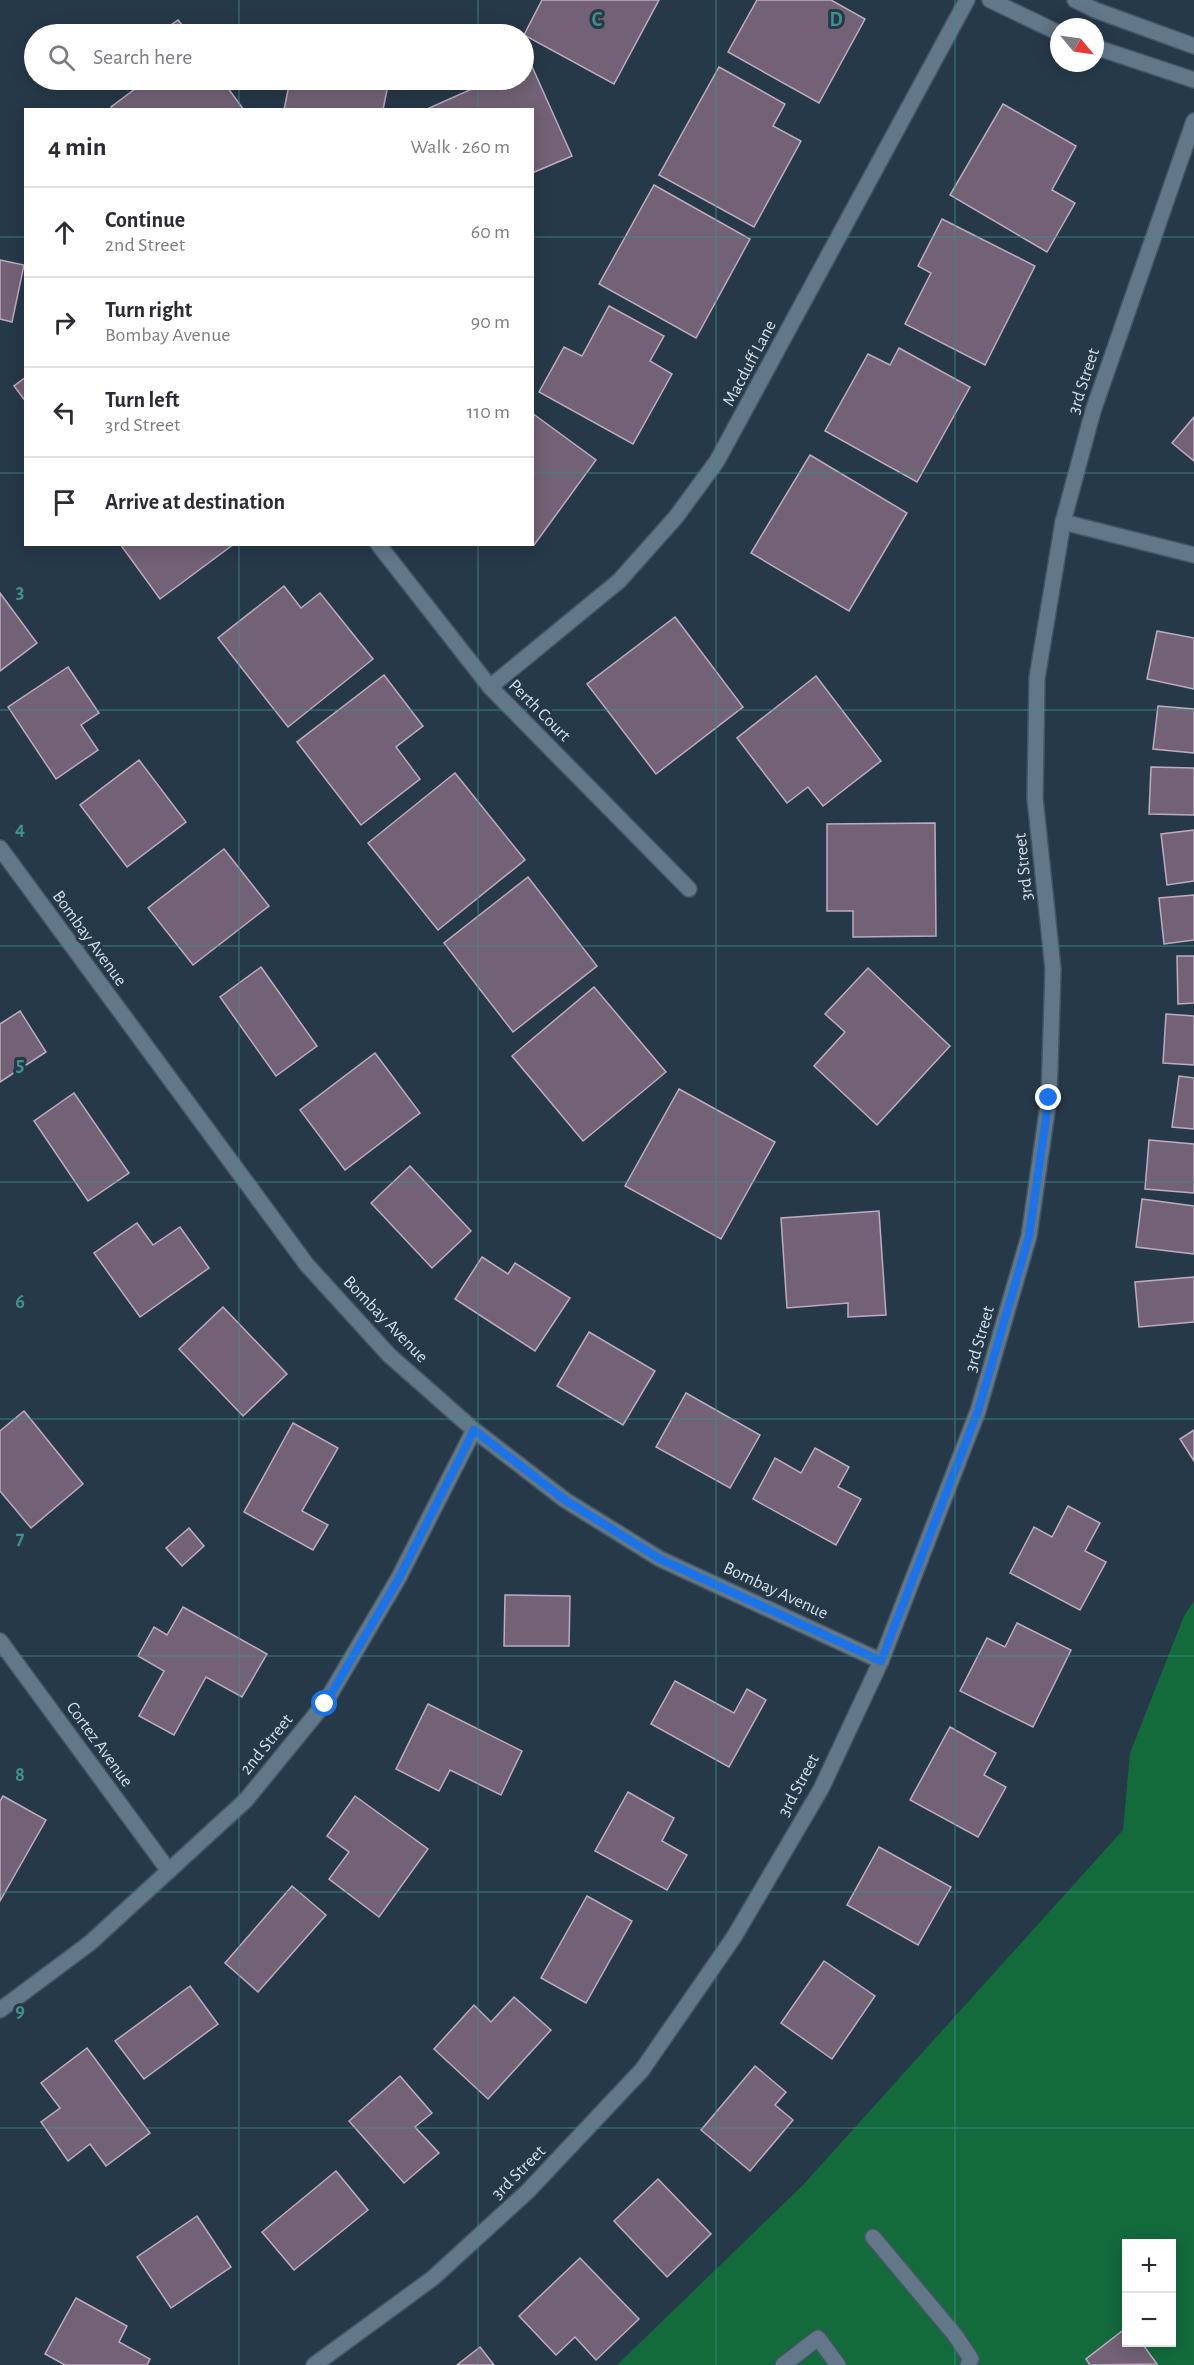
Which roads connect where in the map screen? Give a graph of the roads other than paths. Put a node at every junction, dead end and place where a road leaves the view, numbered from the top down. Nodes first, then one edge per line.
1 (967, 0) edge
2 (990, 0) edge
3 (1075, 0) edge
4 (1050, 29) edge
5 (1194, 46) edge
6 (1104, 50) edge
7 (1194, 80) edge
8 (1194, 121) edge
9 (1063, 522) junction
10 (380, 546) edge
11 (1194, 555) edge
12 (490, 687) junction
13 (0, 848) edge
14 (689, 889) dead end
15 (474, 1430) junction
16 (0, 1641) edge
17 (881, 1661) junction
18 (169, 1871) junction
19 (0, 2010) edge
20 (873, 2237) dead end
21 (314, 2365) edge
22 (783, 2365) edge
23 (838, 2365) edge
24 (968, 2365) edge

1 - 12 street, Macduff Lane
2 - 4 street
3 - 5 street
6 - 7 street
8 - 9 street, 3rd Street
9 - 11 street
9 - 17 street, 3rd Street
10 - 12 street, Perth Court
12 - 14 street, Perth Court
13 - 15 street, Bombay Avenue
15 - 17 street, Bombay Avenue
15 - 18 street, 2nd Street
16 - 18 street, Cortez Avenue
17 - 21 street, 3rd Street
18 - 19 street, 2nd Street
20 - 24 street
22 - 23 street

